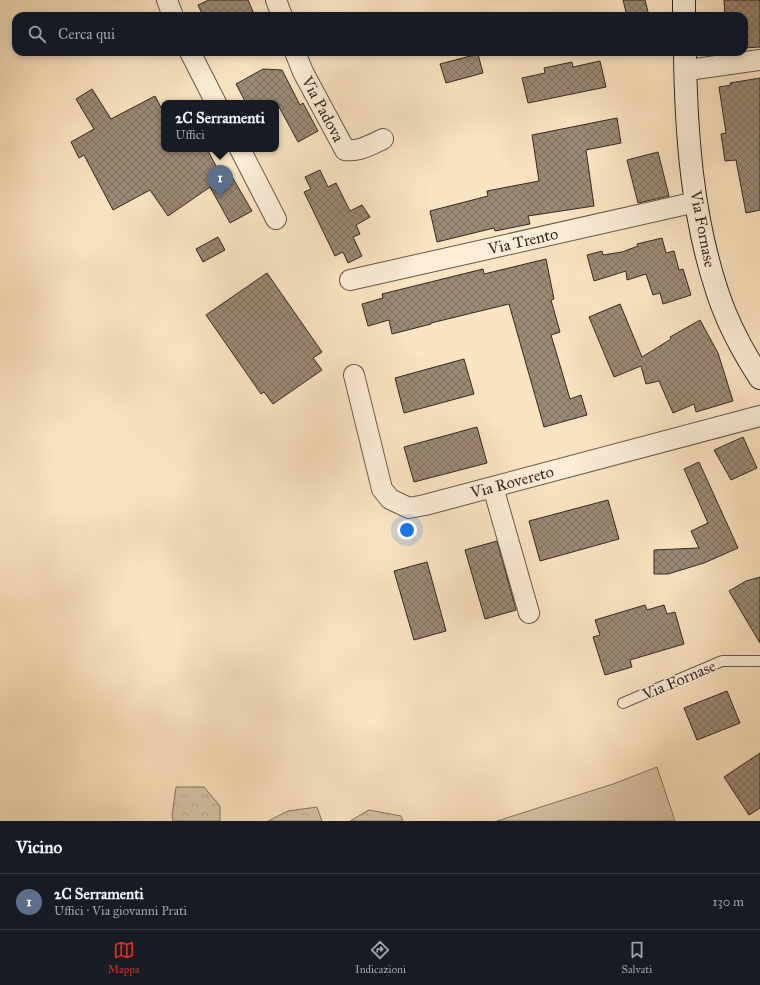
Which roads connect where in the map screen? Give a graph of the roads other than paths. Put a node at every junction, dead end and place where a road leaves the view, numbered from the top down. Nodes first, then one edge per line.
1 (167, 0) edge
2 (276, 0) edge
3 (684, 0) edge
4 (172, 12) edge
5 (280, 12) edge
6 (684, 12) edge
7 (192, 56) edge
8 (297, 56) edge
9 (760, 60) edge
10 (685, 61) edge
11 (214, 100) edge
12 (383, 140) dead end
13 (242, 152) edge
14 (696, 202) junction
15 (276, 219) dead end
16 (350, 280) dead end
17 (354, 375) dead end
18 (760, 378) edge
19 (760, 416) edge
20 (493, 487) junction
21 (529, 613) dead end
22 (760, 661) edge
23 (623, 703) dead end

1 - 4 street
2 - 5 street
3 - 6 street
7 - 11 street
8 - 12 street, Via Padova
9 - 10 street, Via Fornase
10 - 14 street, Via Fornase
13 - 15 street
14 - 16 street, Via Trento
14 - 18 street, Via Fornase
17 - 20 street, Via Rovereto
19 - 20 street, Via Rovereto
20 - 21 street
22 - 23 lane, Via Fornase

